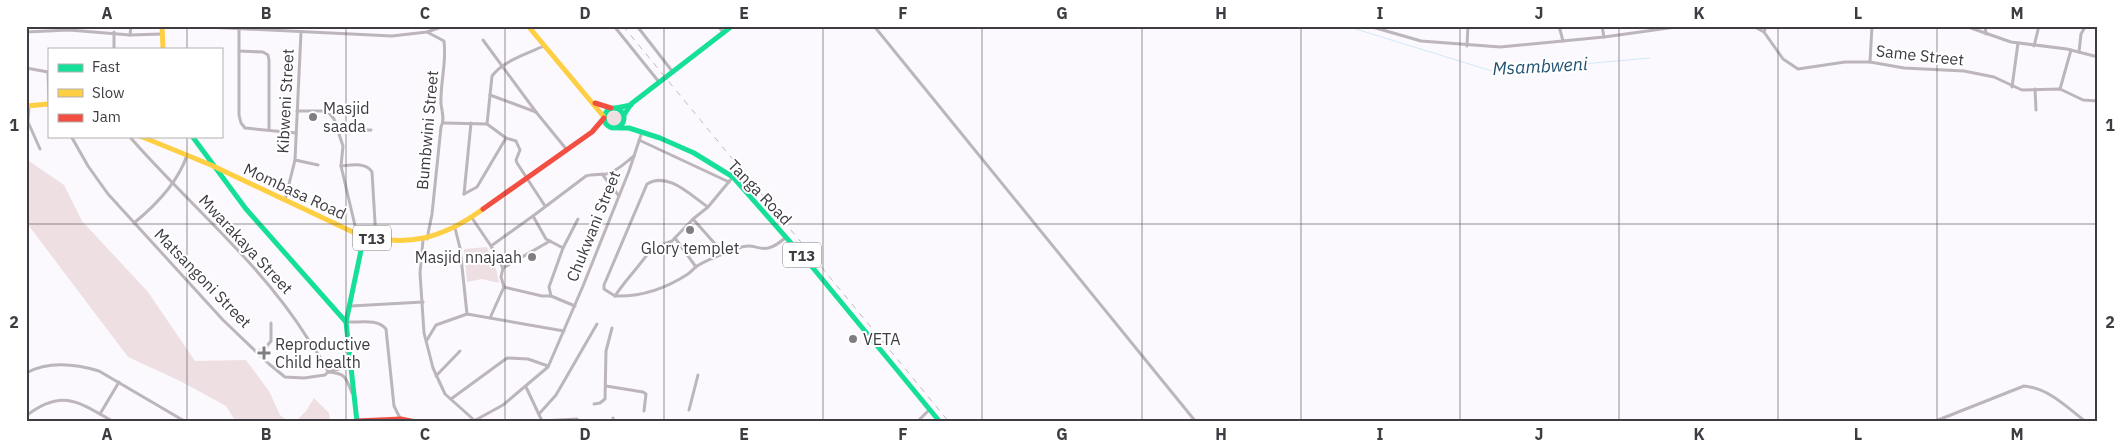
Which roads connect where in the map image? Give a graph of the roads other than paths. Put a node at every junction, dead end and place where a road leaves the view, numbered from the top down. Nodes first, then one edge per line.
1 (131, 26) edge
2 (162, 26) edge
3 (186, 26) edge
4 (444, 26) edge
5 (528, 26) edge
6 (614, 26) edge
7 (638, 26) edge
8 (646, 26) edge
9 (718, 26) edge
10 (732, 26) edge
11 (874, 26) edge
12 (1369, 26) edge
13 (1468, 26) edge
14 (1559, 26) edge
15 (1602, 26) edge
16 (1683, 26) edge
17 (1753, 26) edge
18 (1766, 26) edge
19 (1872, 26) edge
20 (1965, 26) edge
21 (1985, 26) edge
22 (2039, 26) edge
23 (2091, 26) edge
24 (203, 27) edge
25 (236, 28) edge
26 (283, 28) edge
27 (641, 30) junction
28 (26, 32) edge
29 (114, 32) junction
30 (301, 32) junction
31 (427, 32) junction
32 (724, 32) junction
33 (1764, 32) junction
34 (162, 34) junction
35 (1986, 34) junction
36 (130, 35) junction
37 (1604, 38) junction
38 (483, 40) dead end
39 (1562, 41) junction
40 (2018, 43) junction
41 (544, 46) junction
42 (1467, 46) junction
43 (2034, 46) junction
44 (114, 48) edge
45 (163, 48) edge
46 (239, 50) junction
47 (2071, 50) junction
48 (2079, 52) junction
49 (2098, 57) edge
50 (1870, 62) junction
51 (503, 66) junction
52 (26, 68) edge
53 (672, 71) junction
54 (48, 72) edge
55 (659, 82) junction
56 (2012, 87) junction
57 (2060, 89) junction
58 (2035, 90) junction
59 (490, 95) junction
60 (2098, 101) edge
61 (592, 102) junction
62 (48, 103) edge
63 (632, 104) junction
64 (28, 106) edge
65 (614, 108) junction
66 (2036, 110) dead end
67 (297, 111) junction
68 (536, 112) junction
69 (624, 116) junction
70 (604, 118) junction
71 (471, 123) junction
72 (444, 124) junction
73 (487, 124) junction
74 (615, 128) junction
75 (633, 128) junction
76 (269, 130) junction
77 (371, 130) dead end
78 (340, 131) junction
79 (296, 132) junction
80 (592, 132) junction
81 (642, 132) junction
82 (72, 138) edge
83 (130, 138) edge
84 (145, 138) edge
85 (193, 138) edge
86 (506, 138) junction
87 (639, 140) junction
88 (40, 149) dead end
89 (567, 150) junction
90 (187, 155) junction
91 (634, 156) junction
92 (295, 160) junction
93 (212, 165) junction
94 (318, 165) dead end
95 (341, 166) junction
96 (602, 174) junction
97 (527, 178) junction
98 (731, 180) junction
99 (172, 184) junction
100 (619, 196) junction
101 (285, 201) junction
102 (545, 206) junction
103 (708, 207) junction
104 (534, 216) junction
105 (471, 218) junction
106 (578, 219) dead end
107 (693, 219) junction
108 (134, 224) junction
109 (455, 228) junction
110 (357, 234) junction
111 (364, 236) junction
112 (675, 238) junction
113 (786, 238) junction
114 (376, 239) junction
115 (425, 240) junction
116 (550, 241) junction
117 (491, 246) junction
118 (563, 248) junction
119 (724, 254) junction
120 (696, 266) junction
121 (503, 268) junction
122 (504, 287) junction
123 (551, 296) junction
124 (615, 296) junction
125 (423, 302) junction
126 (351, 306) junction
127 (574, 306) junction
128 (467, 314) junction
129 (490, 318) junction
130 (346, 322) junction
131 (271, 323) dead end
132 (598, 324) dead end
133 (612, 328) dead end
134 (564, 331) junction
135 (426, 341) junction
136 (460, 351) dead end
137 (256, 352) junction
138 (350, 366) junction
139 (548, 366) junction
140 (328, 372) junction
141 (26, 373) edge
142 (698, 375) dead end
143 (436, 376) junction
144 (120, 382) junction
145 (606, 386) junction
146 (526, 387) junction
147 (354, 396) junction
148 (450, 399) junction
149 (594, 404) dead end
150 (688, 410) dead end
151 (930, 410) junction
152 (644, 411) dead end
153 (100, 414) junction
154 (539, 414) junction
155 (26, 416) edge
156 (401, 419) junction
157 (183, 421) edge
158 (473, 421) edge
159 (114, 422) edge
160 (357, 422) edge
161 (416, 422) edge
162 (580, 422) edge
163 (916, 422) edge
164 (940, 422) edge
165 (1196, 422) edge
166 (1933, 422) edge
167 (2086, 422) edge

1 - 36 street
2 - 34 main road
3 - 24 street
4 - 31 street
5 - 41 main road
6 - 55 street
7 - 27 street
8 - 27 street
9 - 32 street
10 - 32 main road
11 - 165 street
12 - 42 street
13 - 42 street
14 - 39 street
15 - 37 street
16 - 37 street
17 - 33 street, Same Street
18 - 33 street
19 - 50 street
20 - 35 street
21 - 35 street
22 - 43 street
23 - 48 street
24 - 25 street
25 - 26 street
25 - 46 street
26 - 30 street
27 - 53 street
28 - 29 street
29 - 36 street
29 - 44 street
30 - 31 street
30 - 67 street, Kibweni Street
31 - 72 street, Bumbwini Street
32 - 53 main road
33 - 50 street, Same Street
34 - 36 street
34 - 45 main road
35 - 40 street
37 - 39 street
38 - 51 street
39 - 42 street
40 - 43 street
40 - 56 street
41 - 51 street
41 - 61 main road
43 - 47 street
46 - 76 street
46 - 76 street
47 - 48 street
47 - 57 street
48 - 49 street
50 - 56 street, Same Street
51 - 59 street
51 - 68 street
52 - 54 street
53 - 55 main road
55 - 63 main road
56 - 58 street, Same Street
57 - 58 street, Same Street
57 - 60 street, Same Street
58 - 66 street
59 - 68 street
59 - 73 street
61 - 65 main road
61 - 70 main road
62 - 64 main road
63 - 65 main road
63 - 69 main road
64 - 88 street
65 - 69 main road, T13
65 - 70 main road, T13
67 - 78 street
67 - 79 street, Kibweni Street
68 - 89 street
69 - 74 main road
69 - 75 main road, T13
70 - 74 main road
70 - 80 main road, Mombasa Road / T13
71 - 72 street
71 - 73 street
71 - 86 street
72 - 115 street, Bumbwini Street
73 - 86 street
74 - 75 main road, T13
74 - 80 main road, Mombasa Road / T13
75 - 81 main road, Tanga Road / T13
76 - 79 street
77 - 78 street
78 - 95 street
79 - 92 street, Kibweni Street
80 - 89 main road, Mombasa Road / T13
81 - 87 street, Chukwani Street
81 - 98 main road, Tanga Road / T13
82 - 108 street, Matsangoni Street
83 - 99 street, Mwarakaya Street
84 - 90 main road, Mombasa Road / T13
85 - 93 main road
86 - 97 street
87 - 91 street, Chukwani Street
87 - 98 street
89 - 97 main road, Mombasa Road / T13
90 - 93 main road, Mombasa Road / T13
90 - 99 street
91 - 96 street
91 - 100 street, Chukwani Street
92 - 94 street
92 - 101 street, Kibweni Street
93 - 101 main road, Mombasa Road / T13
93 - 130 main road
95 - 110 street
95 - 114 street
96 - 100 street
96 - 102 street
97 - 102 street
97 - 105 main road, Mombasa Road / T13
98 - 103 street
98 - 113 main road, Tanga Road / T13
99 - 108 street
99 - 140 street, Mwarakaya Street
100 - 127 street, Chukwani Street
101 - 110 main road, Mombasa Road / T13
102 - 104 street
103 - 107 street
103 - 124 street
104 - 116 street
104 - 117 street
105 - 109 main road, Mombasa Road / T13
105 - 117 street
106 - 118 street
107 - 112 street
107 - 119 street
108 - 137 street, Matsangoni Street
109 - 115 main road, Mombasa Road / T13
109 - 128 street
110 - 111 main road, Mombasa Road / T13
111 - 114 main road, Mombasa Road / T13
111 - 126 main road
112 - 120 street
112 - 124 street
113 - 119 street
113 - 151 main road, Tanga Road / T13
114 - 115 main road, Mombasa Road / T13
115 - 125 street, Bumbwini Street
116 - 118 street
116 - 121 street
117 - 121 street
118 - 123 street
119 - 120 street
120 - 124 street
121 - 122 street
122 - 123 street
122 - 129 street
123 - 127 street
125 - 126 street
125 - 135 street, Bumbwini Street
126 - 130 main road
127 - 134 street, Chukwani Street
128 - 129 street
128 - 135 street
129 - 134 street
130 - 138 main road
130 - 156 street
131 - 137 street
132 - 154 street
133 - 145 street
134 - 139 street
135 - 143 street
136 - 143 street
137 - 140 street, Matsangoni Street
138 - 140 street, Matsangoni Street
138 - 147 main road
139 - 146 street
139 - 148 street
140 - 147 street, Mwarakaya Street
141 - 144 street
142 - 150 street
143 - 148 street
144 - 153 street
144 - 157 street
145 - 149 street
145 - 152 street
146 - 154 street
146 - 158 street
147 - 160 main road
148 - 158 street
151 - 163 street
151 - 164 main road, Tanga Road / T13
153 - 155 street
153 - 159 street
154 - 162 street
156 - 160 main road
156 - 161 main road
166 - 167 street

